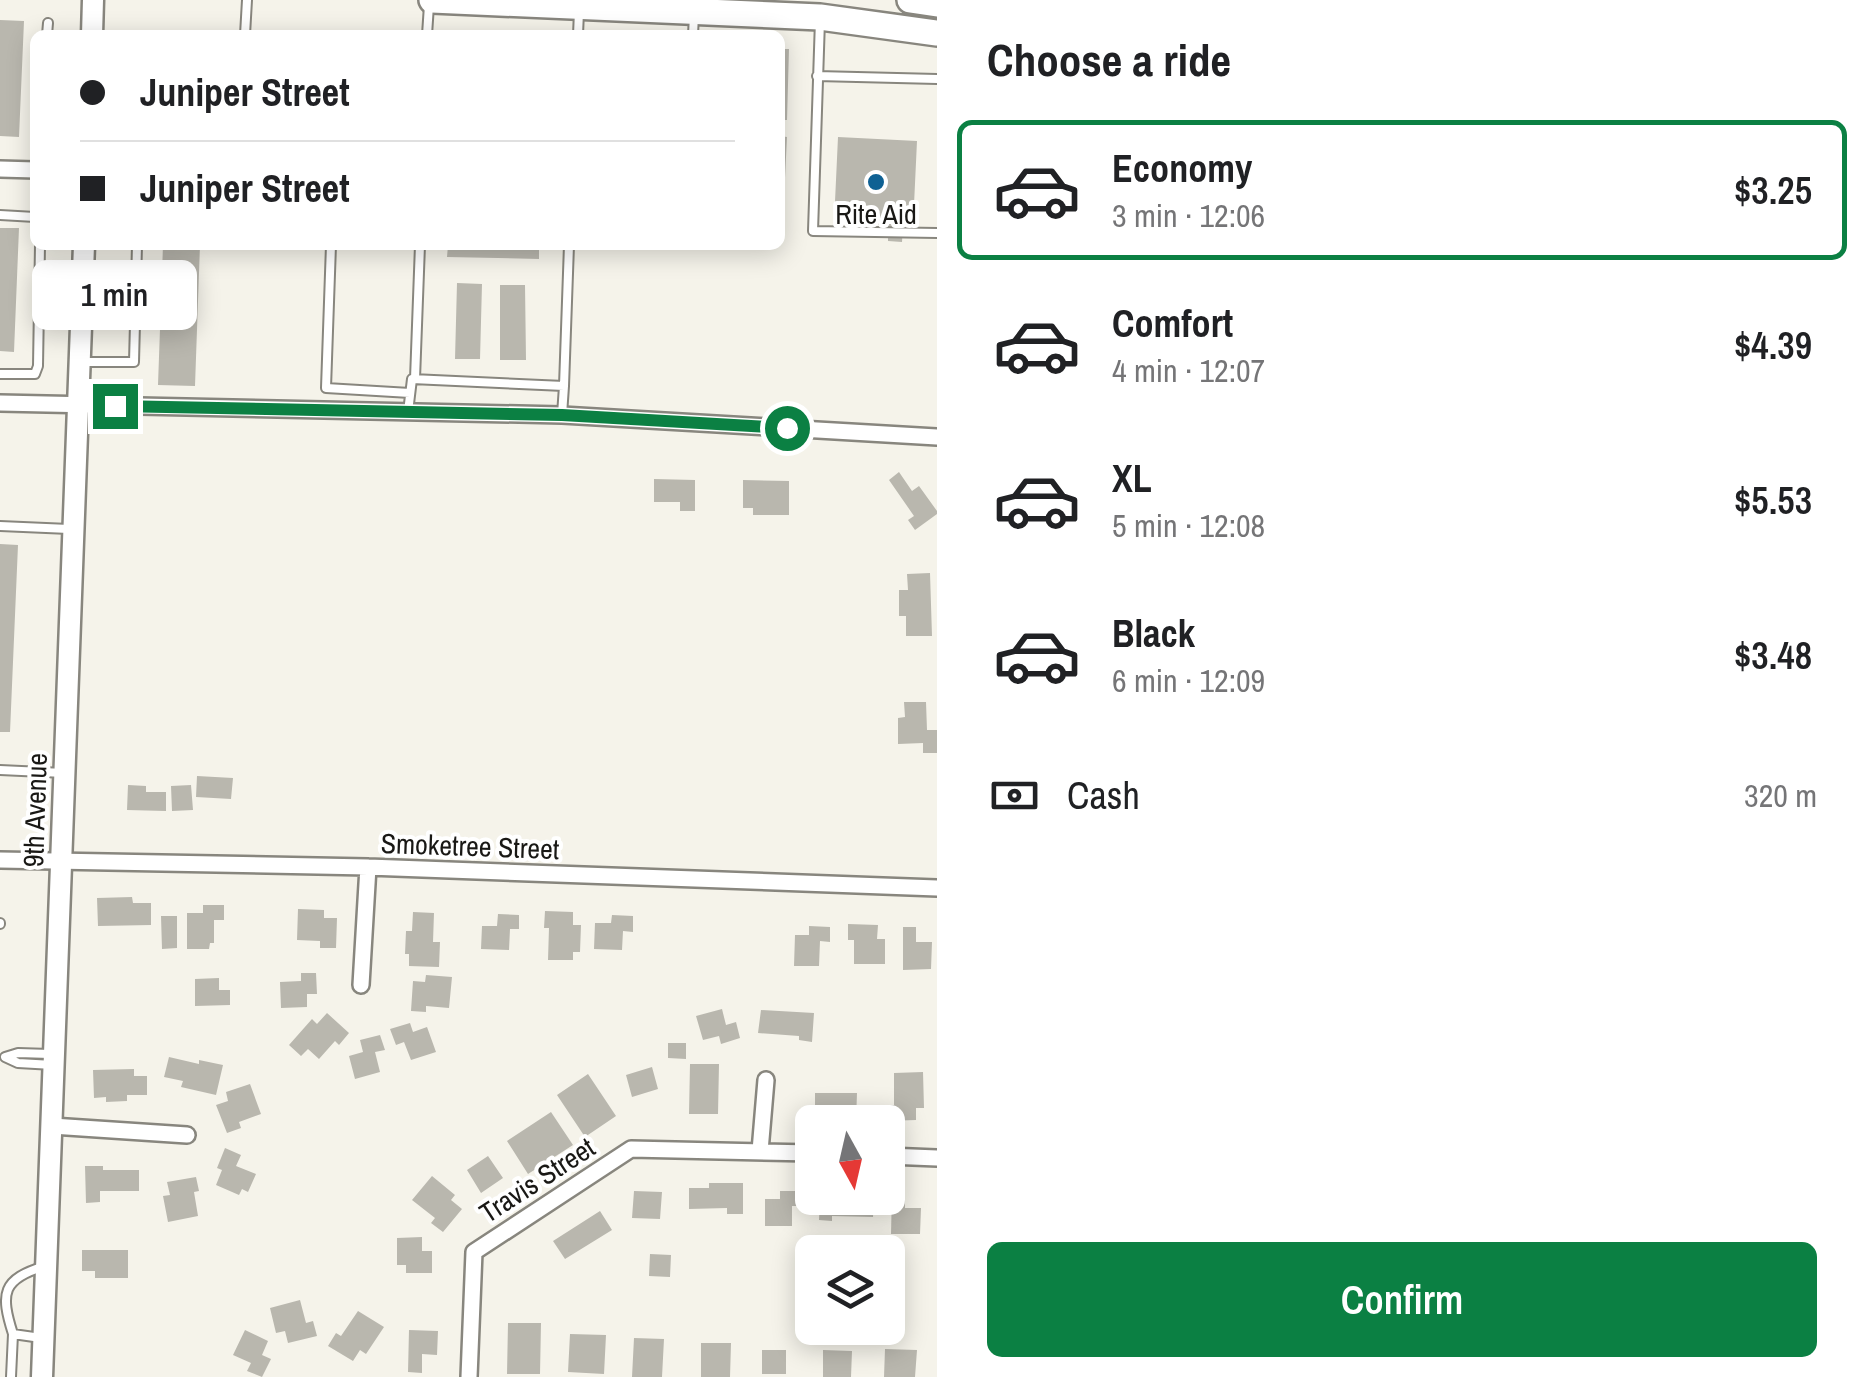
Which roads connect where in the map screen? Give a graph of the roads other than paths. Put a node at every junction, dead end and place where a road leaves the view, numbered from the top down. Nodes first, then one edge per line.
1 (93, 0) edge
2 (247, 0) edge
3 (434, 0) edge
4 (910, 0) edge
5 (937, 4) edge
6 (579, 6) junction
7 (820, 17) junction
8 (48, 23) dead end
9 (694, 23) edge
10 (48, 30) edge
11 (92, 30) edge
12 (244, 30) edge
13 (428, 30) edge
14 (578, 30) edge
15 (937, 33) edge
16 (817, 76) junction
17 (937, 78) edge
18 (0, 169) edge
19 (30, 170) edge
20 (0, 215) edge
21 (30, 217) edge
22 (937, 234) edge
23 (40, 250) edge
24 (84, 250) edge
25 (137, 250) edge
26 (331, 250) edge
27 (420, 250) edge
28 (569, 250) edge
29 (80, 362) junction
30 (0, 374) edge
31 (415, 379) junction
32 (564, 386) junction
33 (410, 393) junction
34 (0, 403) edge
35 (78, 406) junction
36 (408, 412) junction
37 (562, 415) junction
38 (937, 437) edge
39 (0, 526) edge
40 (74, 529) junction
41 (0, 770) edge
42 (64, 773) junction
43 (0, 860) edge
44 (60, 862) junction
45 (368, 867) junction
46 (937, 888) edge
47 (361, 984) dead end
48 (2, 1054) edge
49 (54, 1060) junction
50 (766, 1080) dead end
51 (52, 1126) junction
52 (187, 1136) dead end
53 (760, 1151) junction
54 (795, 1152) edge
55 (905, 1157) edge
56 (937, 1158) edge
57 (45, 1266) junction
58 (13, 1334) junction
59 (42, 1338) junction
60 (11, 1377) edge
61 (42, 1377) edge
62 (469, 1377) edge

1 - 11 street
2 - 12 lane
3 - 6 main road
3 - 13 lane
4 - 5 main road
6 - 9 main road
6 - 14 lane
7 - 9 main road
7 - 15 main road
7 - 16 lane
8 - 10 lane
16 - 17 lane
16 - 22 lane
18 - 19 street
20 - 21 lane
23 - 30 lane
24 - 29 street, 9th Avenue
25 - 29 lane
26 - 33 lane
27 - 31 lane
28 - 32 lane
29 - 35 street, 9th Avenue
31 - 32 lane
31 - 33 lane
32 - 37 lane
33 - 36 lane
34 - 35 street
35 - 36 street
35 - 40 street, 9th Avenue
36 - 37 street
37 - 38 street
39 - 40 lane
40 - 42 street, 9th Avenue
41 - 42 lane
42 - 44 street, 9th Avenue
43 - 44 street, Smoketree Street
44 - 45 street, Smoketree Street
44 - 49 street, 9th Avenue
45 - 46 street, Smoketree Street
45 - 47 street
48 - 49 lane
49 - 51 street, 9th Avenue
50 - 53 street
51 - 52 street
51 - 57 street, 9th Avenue
53 - 54 street, Travis Street
53 - 62 street, Travis Street
55 - 56 street
57 - 58 lane
57 - 59 street, 9th Avenue
58 - 59 lane
58 - 60 lane
59 - 61 street, 9th Avenue

